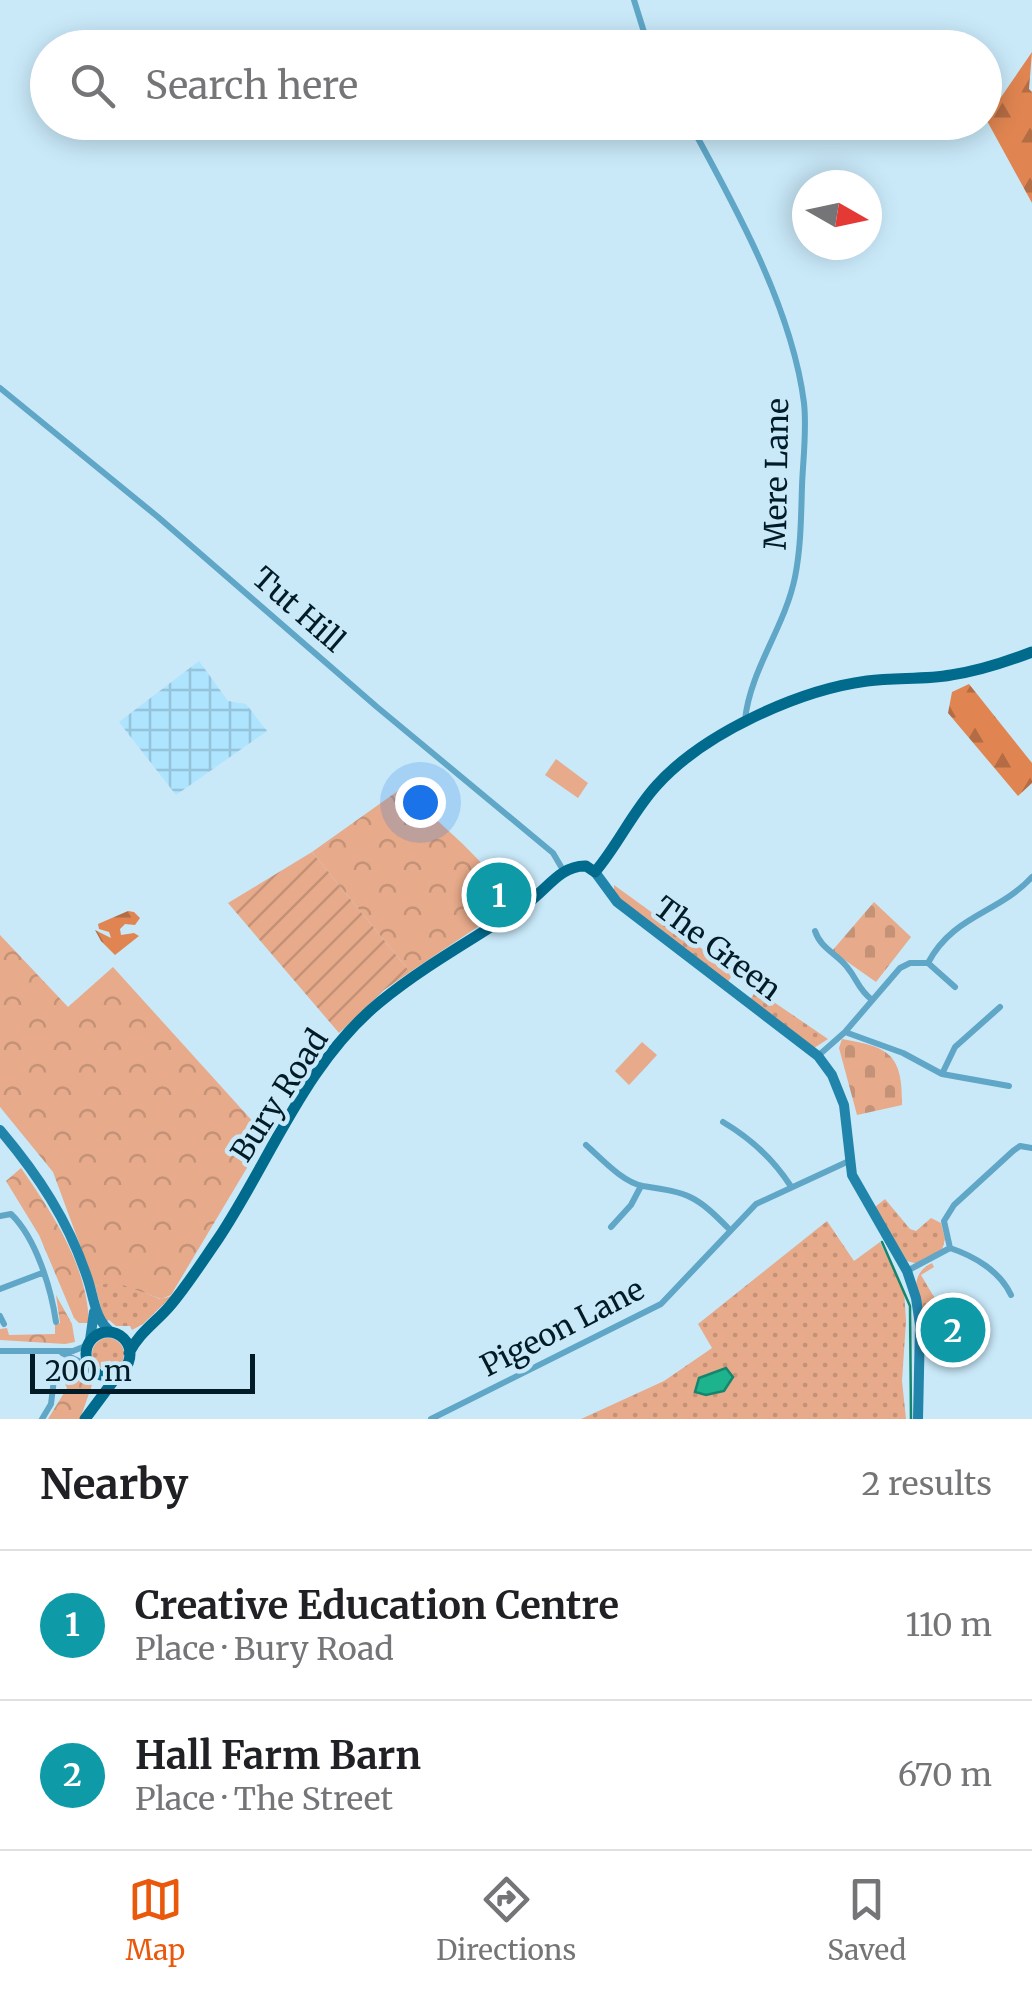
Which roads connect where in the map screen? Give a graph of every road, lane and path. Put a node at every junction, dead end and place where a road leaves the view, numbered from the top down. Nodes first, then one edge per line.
1 (634, 0) edge
2 (643, 30) edge
3 (699, 140) edge
4 (0, 388) edge
5 (1032, 652) edge
6 (745, 720) junction
7 (563, 870) junction
8 (595, 872) junction
9 (1032, 877) edge
10 (814, 931) dead end
11 (928, 962) junction
12 (955, 987) dead end
13 (872, 1000) junction
14 (1000, 1007) dead end
15 (845, 1032) junction
16 (818, 1056) junction
17 (942, 1074) junction
18 (1009, 1086) dead end
19 (723, 1122) dead end
20 (0, 1130) edge
21 (586, 1145) dead end
22 (1032, 1148) edge
23 (849, 1161) junction
24 (790, 1185) junction
25 (641, 1186) junction
26 (0, 1216) edge
27 (610, 1227) dead end
28 (730, 1230) junction
29 (950, 1248) junction
30 (907, 1271) junction
31 (42, 1273) junction
32 (0, 1288) edge
33 (1011, 1295) dead end
34 (95, 1306) junction
35 (56, 1322) dead end
36 (154, 1323) junction
37 (115, 1334) junction
38 (89, 1343) junction
39 (0, 1351) edge
40 (56, 1351) junction
41 (130, 1352) junction
42 (92, 1369) junction
43 (120, 1372) junction
44 (54, 1380) dead end
45 (89, 1414) edge
46 (42, 1419) edge
47 (431, 1419) edge
48 (918, 1419) edge

1 - 2 street
3 - 6 street, Mere Lane
4 - 7 street, Tut Hill
5 - 6 main road
6 - 8 main road
7 - 8 main road
7 - 36 main road, Bury Road
8 - 16 main road, The Green
9 - 11 street
10 - 13 street
11 - 12 street
11 - 13 street
13 - 15 street
14 - 17 street
15 - 16 street
15 - 17 street
16 - 23 main road
17 - 18 street
19 - 24 street
20 - 34 main road
21 - 25 street
22 - 29 street
23 - 24 street, Pigeon Lane
23 - 30 main road
24 - 28 street, Pigeon Lane
25 - 27 street
25 - 28 street
26 - 31 street
28 - 47 street, Pigeon Lane
29 - 30 street
29 - 33 street
30 - 48 main road
31 - 32 street
31 - 35 street
34 - 37 main road
34 - 38 main road
36 - 37 main road
36 - 41 main road, Bury Road
37 - 38 main road
37 - 41 main road
38 - 40 street
38 - 42 main road
39 - 40 street
40 - 42 street
41 - 43 main road
42 - 43 main road
42 - 45 main road
43 - 45 main road
44 - 46 street

